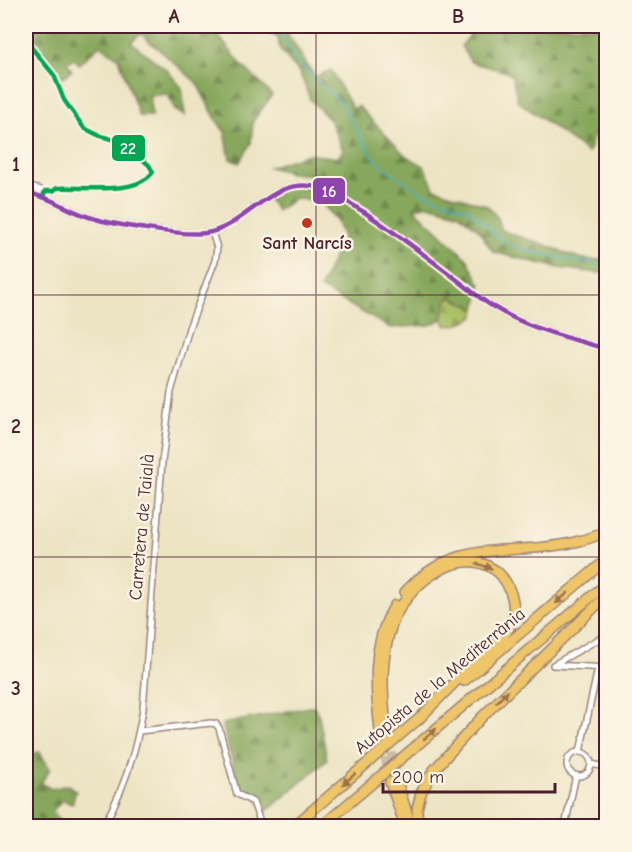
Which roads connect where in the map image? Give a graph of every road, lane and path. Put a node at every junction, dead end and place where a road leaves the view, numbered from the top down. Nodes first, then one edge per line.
1 (26, 41) edge
2 (26, 186) edge
3 (53, 191) junction
4 (26, 193) edge
5 (44, 194) junction
6 (55, 202) junction
7 (212, 232) junction
8 (606, 349) edge
9 (606, 532) edge
10 (606, 560) edge
11 (606, 584) edge
12 (606, 596) edge
13 (606, 635) edge
14 (598, 668) junction
15 (606, 668) edge
16 (417, 721) junction
17 (139, 731) junction
18 (580, 752) junction
19 (591, 764) junction
20 (606, 766) edge
21 (576, 775) junction
22 (108, 818) junction
23 (104, 826) edge
24 (123, 826) edge
25 (258, 826) edge
26 (294, 826) edge
27 (322, 826) edge
28 (405, 826) edge
29 (411, 826) edge
30 (418, 826) edge
31 (565, 826) edge

1 - 3 street
2 - 5 street
3 - 5 street
3 - 6 street
4 - 5 street
5 - 6 street
6 - 7 street
7 - 8 street
7 - 17 street, Carretera de Taialà
9 -> 16 highway
10 -> 16 highway, Autopista de la Mediterrània
27 -> 11 highway, Autopista de la Mediterrània
30 -> 12 highway
13 - 14 street
14 - 15 street
14 - 18 street
16 -> 26 highway, Autopista de la Mediterrània
17 - 22 street, Carretera de Taialà
17 - 25 street
18 - 19 street
18 - 21 street
19 - 20 street
19 - 21 street
21 - 31 street
22 - 23 street, Carretera de Taialà
22 - 24 street
28 - 29 highway

